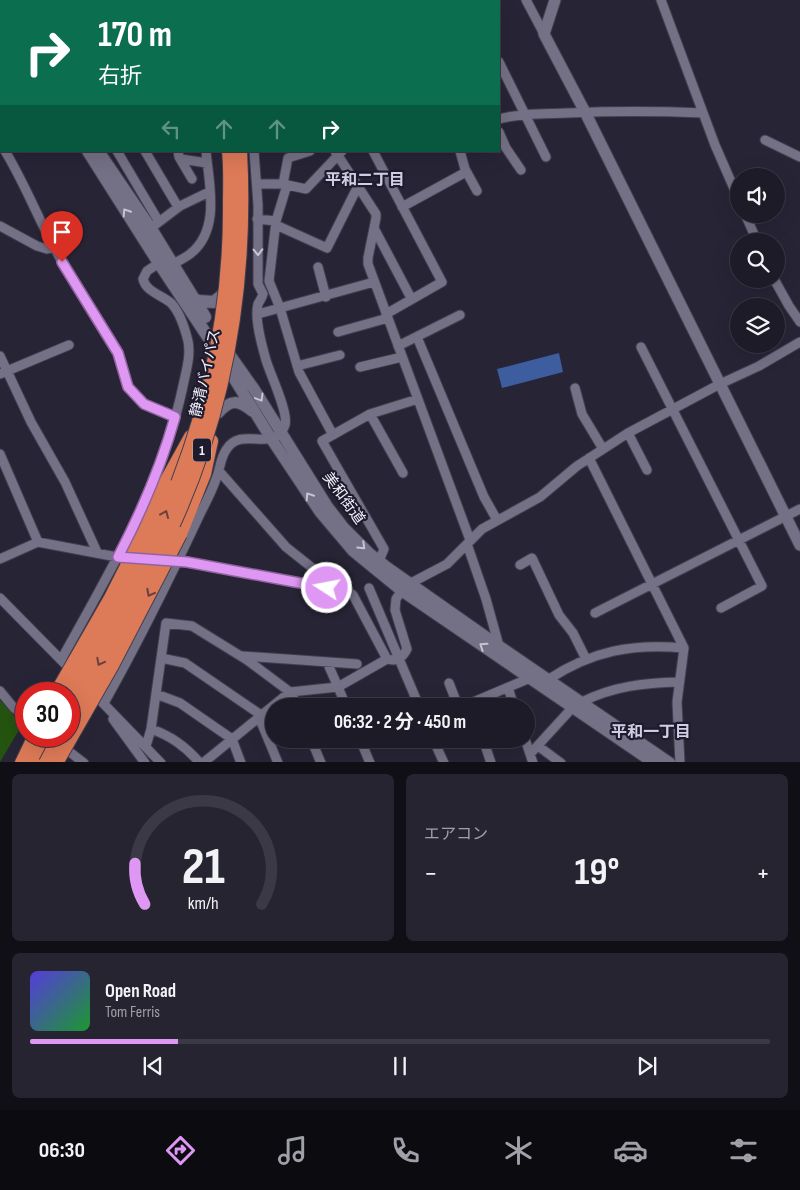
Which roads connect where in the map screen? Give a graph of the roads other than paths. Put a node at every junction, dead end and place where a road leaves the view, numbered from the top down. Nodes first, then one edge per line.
1 (526, 0) edge
2 (555, 0) edge
3 (661, 0) edge
4 (544, 34) junction
5 (500, 64) edge
6 (585, 112) junction
7 (703, 113) junction
8 (524, 115) junction
9 (500, 119) edge
10 (500, 134) edge
11 (765, 140) dead end
12 (6, 152) edge
13 (89, 152) edge
14 (117, 152) edge
15 (147, 152) edge
16 (206, 152) edge
17 (228, 152) edge
18 (228, 152) edge
19 (240, 152) edge
20 (246, 152) edge
21 (254, 152) edge
22 (307, 152) edge
23 (338, 152) edge
24 (374, 152) edge
25 (460, 152) edge
26 (180, 155) edge
27 (101, 156) edge
28 (546, 157) dead end
29 (800, 157) edge
30 (207, 163) junction
31 (521, 170) dead end
32 (466, 172) junction
33 (730, 178) edge
34 (192, 179) dead end
35 (256, 184) junction
36 (285, 184) junction
37 (357, 188) junction
38 (477, 191) dead end
39 (210, 192) junction
40 (178, 207) junction
41 (402, 207) junction
42 (254, 219) junction
43 (276, 223) junction
44 (0, 226) edge
45 (374, 228) junction
46 (150, 229) junction
47 (54, 248) junction
48 (158, 263) junction
49 (173, 264) junction
50 (318, 267) dead end
51 (374, 282) junction
52 (779, 288) edge
53 (230, 289) junction
54 (326, 297) junction
55 (193, 298) junction
56 (411, 298) junction
57 (280, 308) junction
58 (258, 314) junction
59 (460, 315) dead end
60 (387, 316) junction
61 (800, 322) edge
62 (338, 332) dead end
63 (417, 337) junction
64 (800, 342) edge
65 (69, 345) dead end
66 (398, 346) junction
67 (641, 347) dead end
68 (340, 355) dead end
69 (0, 356) edge
70 (402, 356) junction
71 (226, 357) junction
72 (297, 366) junction
73 (360, 367) dead end
74 (4, 373) edge
75 (720, 384) junction
76 (575, 388) dead end
77 (418, 399) junction
78 (672, 409) junction
79 (218, 413) junction
80 (370, 414) junction
81 (257, 415) junction
82 (175, 417) junction
83 (628, 433) junction
84 (333, 435) junction
85 (277, 437) junction
86 (603, 449) junction
87 (0, 454) edge
88 (589, 458) junction
89 (647, 470) dead end
90 (219, 472) junction
91 (403, 473) dead end
92 (800, 509) edge
93 (785, 515) junction
94 (497, 520) junction
95 (738, 539) junction
96 (38, 542) junction
97 (468, 542) junction
98 (800, 545) edge
99 (97, 552) junction
100 (118, 557) junction
101 (0, 558) edge
102 (178, 560) junction
103 (379, 561) junction
104 (520, 565) dead end
105 (412, 584) junction
106 (651, 584) junction
107 (327, 588) junction
108 (369, 588) dead end
109 (402, 591) junction
110 (0, 598) edge
111 (721, 608) dead end
112 (595, 613) dead end
113 (499, 646) junction
114 (684, 648) junction
115 (240, 656) junction
116 (161, 658) junction
117 (387, 659) junction
118 (399, 659) junction
119 (586, 659) junction
120 (61, 660) junction
121 (327, 662) junction
122 (357, 664) dead end
123 (530, 678) junction
124 (549, 680) junction
125 (63, 682) edge
126 (77, 682) edge
127 (680, 682) junction
128 (449, 683) dead end
129 (338, 687) junction
130 (508, 688) junction
131 (0, 691) edge
132 (290, 692) junction
133 (156, 694) junction
134 (294, 698) edge
135 (343, 698) edge
136 (416, 698) edge
137 (455, 698) edge
138 (485, 698) edge
139 (511, 698) edge
140 (80, 700) edge
141 (105, 704) junction
142 (577, 704) junction
143 (15, 709) edge
144 (260, 716) junction
145 (151, 728) junction
146 (232, 739) junction
147 (146, 746) junction
148 (538, 746) junction
149 (30, 747) edge
150 (41, 747) edge
151 (54, 747) edge
152 (63, 747) edge
153 (315, 748) edge
154 (364, 748) edge
155 (437, 748) edge
156 (486, 748) edge
157 (532, 758) edge
158 (22, 762) edge
159 (32, 762) edge
160 (46, 762) edge
161 (56, 762) edge
162 (84, 762) edge
163 (145, 762) edge
164 (161, 762) edge
165 (201, 762) edge
166 (241, 762) edge
167 (278, 762) edge
168 (321, 762) edge
169 (370, 762) edge
170 (444, 762) edge
171 (491, 762) edge
172 (561, 762) edge
173 (654, 762) edge
174 (670, 762) edge
175 (680, 762) edge

1 - 4 street
2 - 4 street
3 - 7 street
4 - 6 street
5 - 8 street
6 - 7 street
6 - 8 street
6 - 75 street
7 - 33 street
8 - 9 street
8 - 28 street
10 - 31 street
11 - 29 street
12 - 47 street
46 -> 13 main road, 美和街道
14 - 27 street
14 - 46 street
15 - 40 street
16 - 30 street
17 - 53 highway
126 -> 18 highway, 静清バイパス / 1, bridge
19 -> 140 highway, 静清バイパス / 1, bridge
20 - 42 highway
21 - 35 street
22 - 36 street
23 - 36 street
23 - 37 street
24 - 41 street
25 - 32 street
26 - 30 street
26 - 34 street
27 - 46 main road, 美和街道
30 - 39 street
32 - 38 street
32 - 41 street
35 - 36 street
35 - 42 street
36 - 43 street
37 - 43 street
37 - 45 street
39 - 40 street
39 - 49 street
40 - 46 street
41 - 56 street
42 - 43 street
42 -> 58 street
42 - 71 highway
43 - 57 street
44 - 47 street
45 - 51 street
45 - 56 street
46 - 48 main road, 美和街道
46 - 49 main road, 美和街道
47 - 82 street
48 - 71 main road, 美和街道
48 - 82 street
49 - 55 main road, 美和街道
50 - 54 street
51 - 54 street
51 - 60 street
52 - 61 street
53 - 55 main road
53 - 71 highway
54 - 57 street
55 - 71 main road, 美和街道
56 - 60 street
57 - 58 street
57 - 72 street
58 - 85 street
59 - 63 street
60 - 62 street
60 - 66 street
63 - 66 street
63 - 94 street
64 - 75 street
65 - 74 street
66 - 70 street
67 - 78 street
68 - 72 street
69 - 74 street
70 - 73 street
70 - 77 street
71 - 79 highway
71 - 81 street, 美和街道
71 -> 85 street, 美和街道
71 - 125 highway, bridge
72 - 84 street
74 - 99 street
75 - 78 street
75 - 93 street
76 - 86 street
77 - 80 street
77 - 97 street
78 - 83 street
78 - 95 street
79 - 81 street
79 -> 161 highway, bridge
80 - 84 street
80 - 91 street
81 - 85 street, 美和街道
82 - 100 street
83 - 86 street
83 - 89 street
84 - 103 street
85 - 90 street
85 -> 103 street, 美和街道
109 -> 85 street, 美和街道
86 - 88 street
87 - 96 street
88 - 94 street
88 - 106 street
90 - 102 street
90 - 107 street
92 - 93 street
93 - 95 street
93 - 98 street
94 - 97 street
95 - 106 street
95 - 111 street
96 - 99 street
96 - 101 street
97 - 105 street
97 - 113 street
99 - 100 street
100 - 102 street
100 - 120 street
102 - 107 street
102 - 141 street
103 - 105 street, 美和街道
104 - 119 street
105 - 109 street
105 - 113 street, 美和街道
106 - 112 street
106 - 114 street
107 - 117 street
108 - 118 street
109 - 118 street
123 -> 109 street, 美和街道
110 - 120 street
113 - 124 street, 美和街道
114 - 119 street
114 - 127 street
115 - 116 street
115 - 121 street
115 - 132 street
116 - 133 street
116 - 144 street
117 - 118 street
117 - 129 street
118 - 136 street
119 - 124 street
120 - 141 street
121 - 122 street
121 - 129 street
123 - 130 street
123 - 142 street, 美和街道
124 - 142 street, 美和街道
127 - 142 street
127 - 175 street
128 - 137 street
129 - 132 street
129 - 135 street
130 - 138 street
130 - 139 street
131 - 143 street
132 - 134 street
132 - 144 street
133 - 145 street
133 - 146 street
141 - 147 street
141 - 163 street
142 - 148 street
142 - 173 street, 美和街道
142 - 174 street, 美和街道
144 - 146 street
144 - 167 street
145 - 147 street
145 - 165 street
146 - 165 street
146 - 166 street
147 - 164 street
148 - 157 street
148 - 172 street
149 - 158 highway
150 - 159 highway
151 - 160 highway, bridge
152 - 162 street
153 - 168 street
154 - 169 street
155 - 170 street
156 - 171 street

